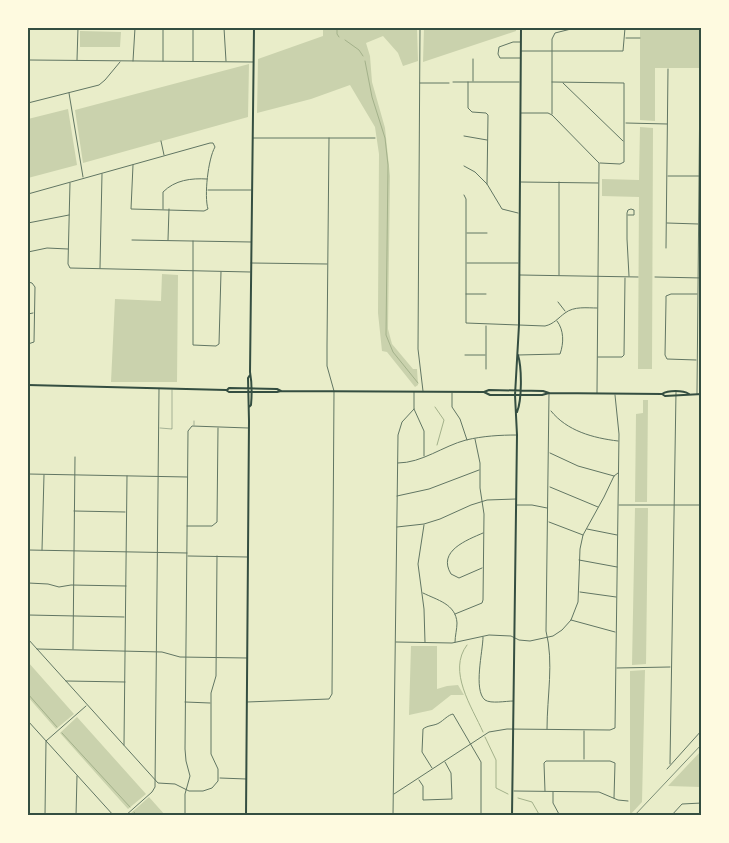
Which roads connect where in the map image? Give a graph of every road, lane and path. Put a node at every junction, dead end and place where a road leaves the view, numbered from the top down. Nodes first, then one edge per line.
1 (78, 28) edge
2 (134, 28) edge
3 (163, 28) edge
4 (193, 28) edge
5 (224, 28) edge
6 (254, 28) edge
7 (420, 28) edge
8 (521, 28) edge
9 (575, 28) edge
10 (625, 28) edge
11 (625, 38) junction
12 (640, 38) dead end
13 (520, 42) junction
14 (520, 51) junction
15 (552, 51) junction
16 (473, 58) dead end
17 (520, 58) junction
18 (28, 60) edge
19 (77, 61) junction
20 (120, 61) junction
21 (133, 61) junction
22 (163, 62) junction
23 (192, 62) junction
24 (226, 62) junction
25 (253, 62) junction
26 (668, 69) dead end
27 (700, 76) dead end
28 (453, 82) dead end
29 (468, 82) junction
30 (473, 82) junction
31 (520, 82) junction
32 (552, 82) junction
33 (563, 82) junction
34 (420, 83) junction
35 (449, 83) dead end
36 (69, 92) junction
37 (28, 103) edge
38 (520, 113) junction
39 (552, 115) junction
40 (624, 122) junction
41 (667, 124) junction
42 (464, 136) dead end
43 (253, 138) junction
44 (329, 138) junction
45 (375, 138) dead end
46 (488, 140) junction
47 (161, 141) dead end
48 (624, 142) junction
49 (164, 156) junction
50 (599, 163) junction
51 (133, 165) junction
52 (464, 166) dead end
53 (102, 174) junction
54 (667, 176) junction
55 (700, 176) edge
56 (83, 178) junction
57 (208, 179) junction
58 (70, 182) junction
59 (520, 182) junction
60 (559, 182) junction
61 (599, 183) junction
62 (487, 184) junction
63 (208, 190) junction
64 (252, 190) junction
65 (28, 194) edge
66 (464, 195) dead end
67 (163, 209) junction
68 (169, 209) junction
69 (519, 213) junction
70 (70, 215) junction
71 (628, 216) dead end
72 (28, 223) edge
73 (667, 223) junction
74 (698, 224) junction
75 (466, 232) junction
76 (487, 233) dead end
77 (132, 240) dead end
78 (168, 240) junction
79 (193, 241) junction
80 (252, 242) junction
81 (666, 248) dead end
82 (69, 249) junction
83 (28, 252) edge
84 (466, 262) junction
85 (251, 263) junction
86 (519, 263) junction
87 (328, 264) junction
88 (100, 268) junction
89 (193, 271) junction
90 (221, 272) junction
91 (251, 272) junction
92 (519, 275) junction
93 (559, 276) junction
94 (598, 276) junction
95 (630, 276) junction
96 (638, 276) dead end
97 (624, 277) junction
98 (655, 277) dead end
99 (698, 278) junction
100 (702, 278) edge
101 (28, 282) edge
102 (465, 294) junction
103 (486, 294) dead end
104 (698, 294) junction
105 (558, 302) dead end
106 (598, 308) junction
107 (566, 312) junction
108 (28, 314) edge
109 (34, 314) junction
110 (557, 321) junction
111 (486, 325) junction
112 (518, 325) junction
113 (28, 344) edge
114 (465, 355) dead end
115 (486, 355) junction
116 (518, 355) junction
117 (598, 357) junction
118 (697, 360) junction
119 (486, 369) dead end
120 (250, 375) junction
121 (28, 385) edge
122 (248, 388) junction
123 (251, 388) junction
124 (159, 390) junction
125 (172, 390) junction
126 (226, 390) junction
127 (516, 390) junction
128 (520, 390) junction
129 (281, 391) junction
130 (334, 391) junction
131 (414, 391) junction
132 (423, 391) junction
133 (248, 392) junction
134 (251, 392) junction
135 (452, 392) junction
136 (484, 392) junction
137 (676, 392) junction
138 (549, 393) junction
139 (597, 393) junction
140 (615, 393) junction
141 (662, 394) junction
142 (689, 394) junction
143 (697, 394) junction
144 (702, 394) edge
145 (515, 395) junction
146 (520, 395) junction
147 (676, 396) junction
148 (249, 407) junction
149 (414, 409) junction
150 (550, 409) junction
151 (517, 412) junction
152 (194, 421) dead end
153 (194, 426) junction
154 (218, 427) junction
155 (158, 428) junction
156 (249, 428) junction
157 (517, 435) junction
158 (475, 439) junction
159 (467, 440) junction
160 (619, 441) junction
161 (549, 453) junction
162 (75, 457) dead end
163 (424, 457) junction
164 (398, 463) junction
165 (480, 470) junction
166 (619, 473) junction
167 (28, 474) edge
168 (44, 474) junction
169 (75, 475) junction
170 (127, 476) junction
171 (158, 476) junction
172 (614, 476) junction
173 (188, 477) junction
174 (549, 487) junction
175 (397, 496) junction
176 (517, 499) junction
177 (482, 502) junction
178 (517, 505) junction
179 (674, 505) junction
180 (702, 505) edge
181 (618, 506) junction
182 (598, 507) junction
183 (548, 508) junction
184 (74, 511) junction
185 (126, 512) junction
186 (548, 522) junction
187 (424, 524) junction
188 (187, 526) junction
189 (396, 527) junction
190 (586, 529) junction
191 (484, 533) junction
192 (583, 535) junction
193 (618, 535) junction
194 (28, 550) edge
195 (42, 550) junction
196 (73, 551) junction
197 (126, 552) junction
198 (157, 553) junction
199 (187, 555) junction
200 (217, 556) junction
201 (248, 557) junction
202 (579, 560) junction
203 (484, 567) junction
204 (617, 568) junction
205 (28, 584) edge
206 (74, 585) junction
207 (126, 586) junction
208 (579, 592) junction
209 (423, 593) junction
210 (616, 597) junction
211 (455, 614) junction
212 (28, 615) edge
213 (73, 616) junction
214 (126, 617) junction
215 (571, 620) junction
216 (616, 632) junction
217 (482, 636) junction
218 (548, 637) junction
219 (515, 638) junction
220 (28, 639) edge
221 (395, 642) junction
222 (455, 642) junction
223 (425, 643) junction
224 (36, 650) junction
225 (73, 650) junction
226 (125, 651) junction
227 (156, 652) junction
228 (186, 657) junction
229 (216, 658) junction
230 (248, 658) junction
231 (671, 667) junction
232 (616, 668) junction
233 (66, 681) junction
234 (125, 682) junction
235 (513, 701) junction
236 (185, 702) junction
237 (247, 702) junction
238 (211, 703) junction
239 (87, 705) junction
240 (28, 720) edge
241 (513, 729) junction
242 (547, 729) junction
243 (584, 730) junction
244 (702, 730) edge
245 (46, 741) junction
246 (470, 743) junction
247 (124, 746) junction
248 (444, 761) junction
249 (584, 761) junction
250 (670, 764) junction
251 (432, 769) junction
252 (667, 769) dead end
253 (77, 776) junction
254 (219, 778) junction
255 (418, 778) junction
256 (247, 779) junction
257 (154, 780) junction
258 (186, 790) junction
259 (513, 791) junction
260 (545, 791) junction
261 (553, 791) junction
262 (394, 794) junction
263 (614, 798) junction
264 (628, 801) dead end
265 (702, 803) edge
266 (45, 816) edge
267 (76, 816) edge
268 (114, 816) edge
269 (126, 816) edge
270 (185, 816) edge
271 (246, 816) edge
272 (393, 816) edge
273 (481, 816) edge
274 (512, 816) edge
275 (560, 816) edge
276 (672, 816) edge

1 - 19 street
2 - 21 street
3 - 22 street
4 - 23 street
5 - 24 street
6 - 25 main road
7 - 34 street
8 - 13 main road
9 - 15 street
10 - 11 street
11 - 12 street
11 - 15 street
13 - 14 main road
13 - 17 street
14 - 15 street
14 - 17 main road
15 - 32 street
16 - 30 street
17 - 31 main road
18 - 19 street
19 - 20 street
20 - 21 street
20 - 36 street
21 - 22 street
22 - 23 street
23 - 24 street
24 - 25 street
25 - 43 main road
26 - 41 street
27 - 55 street
28 - 29 street
29 - 30 street
29 - 46 street
30 - 31 street
31 - 38 main road
32 - 33 street
32 - 39 street
33 - 40 street
33 - 48 street
34 - 35 street
34 - 132 street
36 - 37 street
36 - 56 street
38 - 39 street
38 - 59 main road
39 - 50 street
40 - 41 street
40 - 48 street
41 - 54 street
42 - 46 street
43 - 44 street
43 - 64 main road
44 - 45 street
44 - 87 street
46 - 62 street
47 - 49 street
48 - 50 street
49 - 51 street
49 - 57 street
50 - 61 street
51 - 53 street
51 - 67 street
52 - 62 street
53 - 56 street
53 - 88 street
54 - 55 street
54 - 73 street
55 - 74 street
56 - 58 street
57 - 63 street
57 - 67 street
58 - 65 street
58 - 70 street
59 - 60 street
59 - 69 main road
60 - 61 street
60 - 93 street
61 - 94 street
62 - 69 street
63 - 64 street
63 - 68 street
64 - 80 main road
66 - 75 street
67 - 68 street
68 - 78 street
69 - 86 main road
70 - 72 street
70 - 82 street
71 - 95 street
73 - 74 street
73 - 81 street
74 - 99 street
75 - 76 street
75 - 84 street
77 - 78 street
78 - 79 street
79 - 80 street
79 - 89 street
80 - 85 main road
82 - 83 street
82 - 88 street
84 - 86 street
84 - 102 street
85 - 87 street
85 - 91 main road
86 - 92 main road
87 - 130 street
88 - 89 street
89 - 90 street
89 - 90 street
90 - 91 street
91 - 120 main road
92 - 93 street
92 - 112 main road
93 - 94 street
94 - 97 street
94 - 106 street
95 - 96 street
95 - 97 street
97 - 117 street
98 - 99 street
99 - 100 street
99 - 104 street
101 - 109 street
102 - 103 street
102 - 111 street
104 - 118 street
104 - 118 street
105 - 107 street
106 - 107 street
106 - 117 street
107 - 110 street
108 - 109 street
109 - 113 street
110 - 112 street
110 - 116 street
111 - 112 street
111 - 115 street
112 - 116 main road
114 - 115 street
115 - 119 street
116 - 127 main road
116 - 128 main road
117 - 139 street
118 - 143 street
120 - 122 main road
120 - 123 main road
121 - 124 main road
122 - 123 main road
122 - 126 main road
122 - 133 main road
123 - 129 main road
123 - 134 main road
124 - 125 main road
124 - 155 street
125 - 126 main road
125 - 155 lane
126 - 133 main road
127 - 128 main road
127 - 136 main road
127 - 145 main road
128 - 138 main road
128 - 146 main road
129 - 130 main road
129 - 134 main road
130 - 131 main road
130 - 237 street
131 - 132 main road
131 - 149 street
132 - 135 main road
133 - 134 main road
133 - 148 main road
134 - 148 main road
135 - 136 main road
135 - 159 street
136 - 145 main road
137 - 141 main road
137 - 142 main road
137 - 147 street
138 - 139 main road
138 - 146 main road
138 - 150 street
139 - 140 main road
140 - 141 main road
140 - 160 street
141 - 147 main road
142 - 143 main road
142 - 147 main road
143 - 144 main road
145 - 146 main road
145 - 151 main road
146 - 151 main road
147 - 179 street
148 - 156 main road
149 - 163 street
149 - 164 street
150 - 160 street
150 - 161 street
151 - 157 main road
152 - 153 lane
153 - 154 street
153 - 173 street
154 - 156 street
154 - 188 street
155 - 171 street
156 - 201 main road
157 - 158 street
157 - 176 main road
158 - 159 street
158 - 165 street
159 - 163 street
160 - 166 street
161 - 172 street
161 - 174 street
162 - 169 street
163 - 164 street
164 - 175 street
165 - 175 street
165 - 177 street
166 - 172 street
166 - 181 street
167 - 168 street
168 - 169 street
168 - 195 street
169 - 170 street
169 - 184 street
170 - 171 street
170 - 185 street
171 - 173 street
171 - 198 street
172 - 182 street
173 - 188 street
174 - 182 street
174 - 183 street
175 - 189 street
176 - 177 street
176 - 178 main road
177 - 187 street
177 - 191 street
178 - 183 street
178 - 219 main road
179 - 180 street
179 - 181 street
179 - 231 street
181 - 193 street
182 - 190 street
183 - 186 street
184 - 185 street
184 - 196 street
185 - 197 street
186 - 192 street
186 - 218 street
187 - 189 street
187 - 209 street
188 - 199 street
189 - 221 street
190 - 192 street
190 - 193 street
191 - 203 street
191 - 203 street
192 - 202 street
193 - 204 street
194 - 195 street
195 - 196 street
196 - 197 street
196 - 206 street
197 - 198 street
197 - 207 street
198 - 199 street
198 - 227 street
199 - 200 street
199 - 228 street
200 - 201 street
200 - 229 street
201 - 230 main road
202 - 204 street
202 - 208 street
203 - 211 street
204 - 210 street
205 - 206 street
206 - 207 street
206 - 213 street
207 - 214 street
208 - 210 street
208 - 215 street
209 - 211 street
209 - 223 street
210 - 216 street
211 - 222 street
212 - 213 street
213 - 214 street
213 - 225 street
214 - 226 street
215 - 216 street
215 - 218 street
216 - 232 street
217 - 219 street
217 - 222 street
217 - 235 street
218 - 219 street
218 - 242 street
219 - 235 main road
220 - 224 street
221 - 223 street
221 - 262 street
222 - 223 street
224 - 225 street
224 - 233 street
225 - 226 street
226 - 227 street
226 - 234 street
227 - 228 street
227 - 257 street
228 - 229 street
228 - 236 street
229 - 230 street
229 - 238 street
230 - 237 main road
231 - 232 street
231 - 250 street
232 - 243 street
233 - 234 street
233 - 239 street
234 - 247 street
235 - 241 main road
236 - 238 street
236 - 258 street
237 - 256 main road
238 - 254 street
239 - 245 street
239 - 247 street
240 - 245 street
241 - 242 street
241 - 246 street
241 - 259 main road
242 - 243 street
243 - 249 street
244 - 250 street
245 - 253 street
245 - 266 street
246 - 248 street
246 - 251 street
246 - 273 street
247 - 257 street
248 - 251 street
248 - 255 street
249 - 260 street
249 - 263 street
250 - 252 street
251 - 255 street
253 - 267 street
253 - 268 street
254 - 256 street
254 - 258 street
255 - 262 street
256 - 271 main road
257 - 258 street
257 - 269 street
258 - 270 street
259 - 260 street
259 - 274 main road
260 - 261 street
261 - 263 street
261 - 275 street
262 - 272 street
263 - 264 street
265 - 276 street

